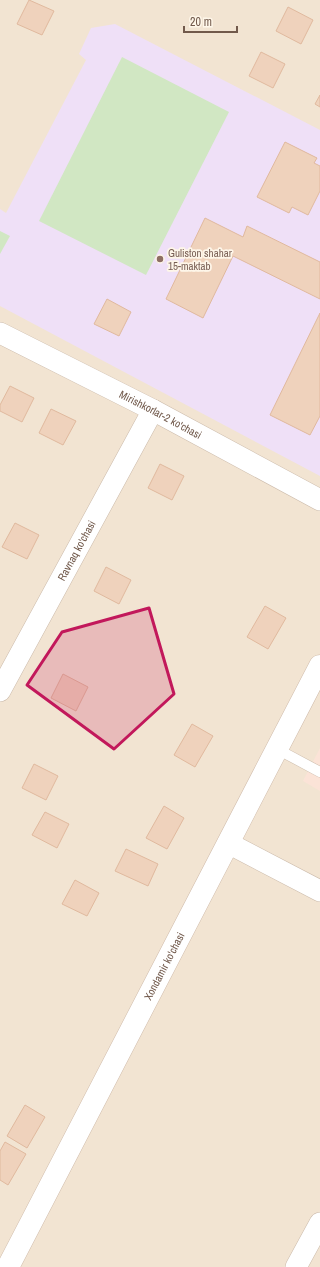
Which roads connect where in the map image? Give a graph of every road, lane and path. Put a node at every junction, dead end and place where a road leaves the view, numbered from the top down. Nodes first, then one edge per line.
1 (0, 333) edge
2 (152, 410) junction
3 (320, 500) edge
4 (320, 666) edge
5 (0, 691) edge
6 (277, 749) junction
7 (320, 772) edge
8 (228, 843) junction
9 (320, 891) edge
10 (320, 1223) edge
11 (8, 1267) edge
12 (296, 1267) edge

1 - 2 street, Mirishkorlar-2 ko'chasi
2 - 3 street, Mirishkorlar-2 ko'chasi
2 - 5 street, Ravnaq ko'chasi
4 - 6 main road, Xondamir ko'chasi
6 - 7 lane
6 - 8 main road, Xondamir ko'chasi
8 - 9 street
8 - 11 main road, Xondamir ko'chasi
10 - 12 street

